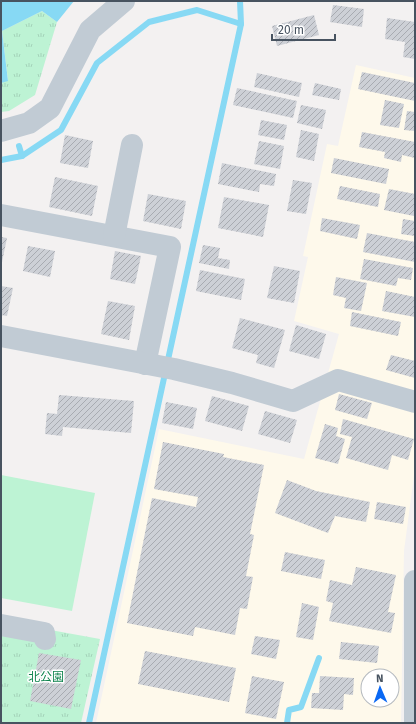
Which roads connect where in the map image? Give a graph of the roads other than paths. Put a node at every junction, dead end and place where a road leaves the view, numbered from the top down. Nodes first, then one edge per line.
1 (124, 1) edge
2 (1, 131) edge
3 (132, 145) dead end
4 (1, 215) edge
5 (114, 236) junction
6 (1, 336) edge
7 (159, 366) junction
8 (415, 402) edge
9 (415, 581) edge
10 (415, 588) edge
11 (1, 625) edge
12 (45, 639) dead end
13 (415, 723) edge

1 - 2 street
3 - 5 street
4 - 5 street
5 - 7 street
6 - 7 street
7 - 8 street
9 - 10 street
10 - 13 street
11 - 12 street

